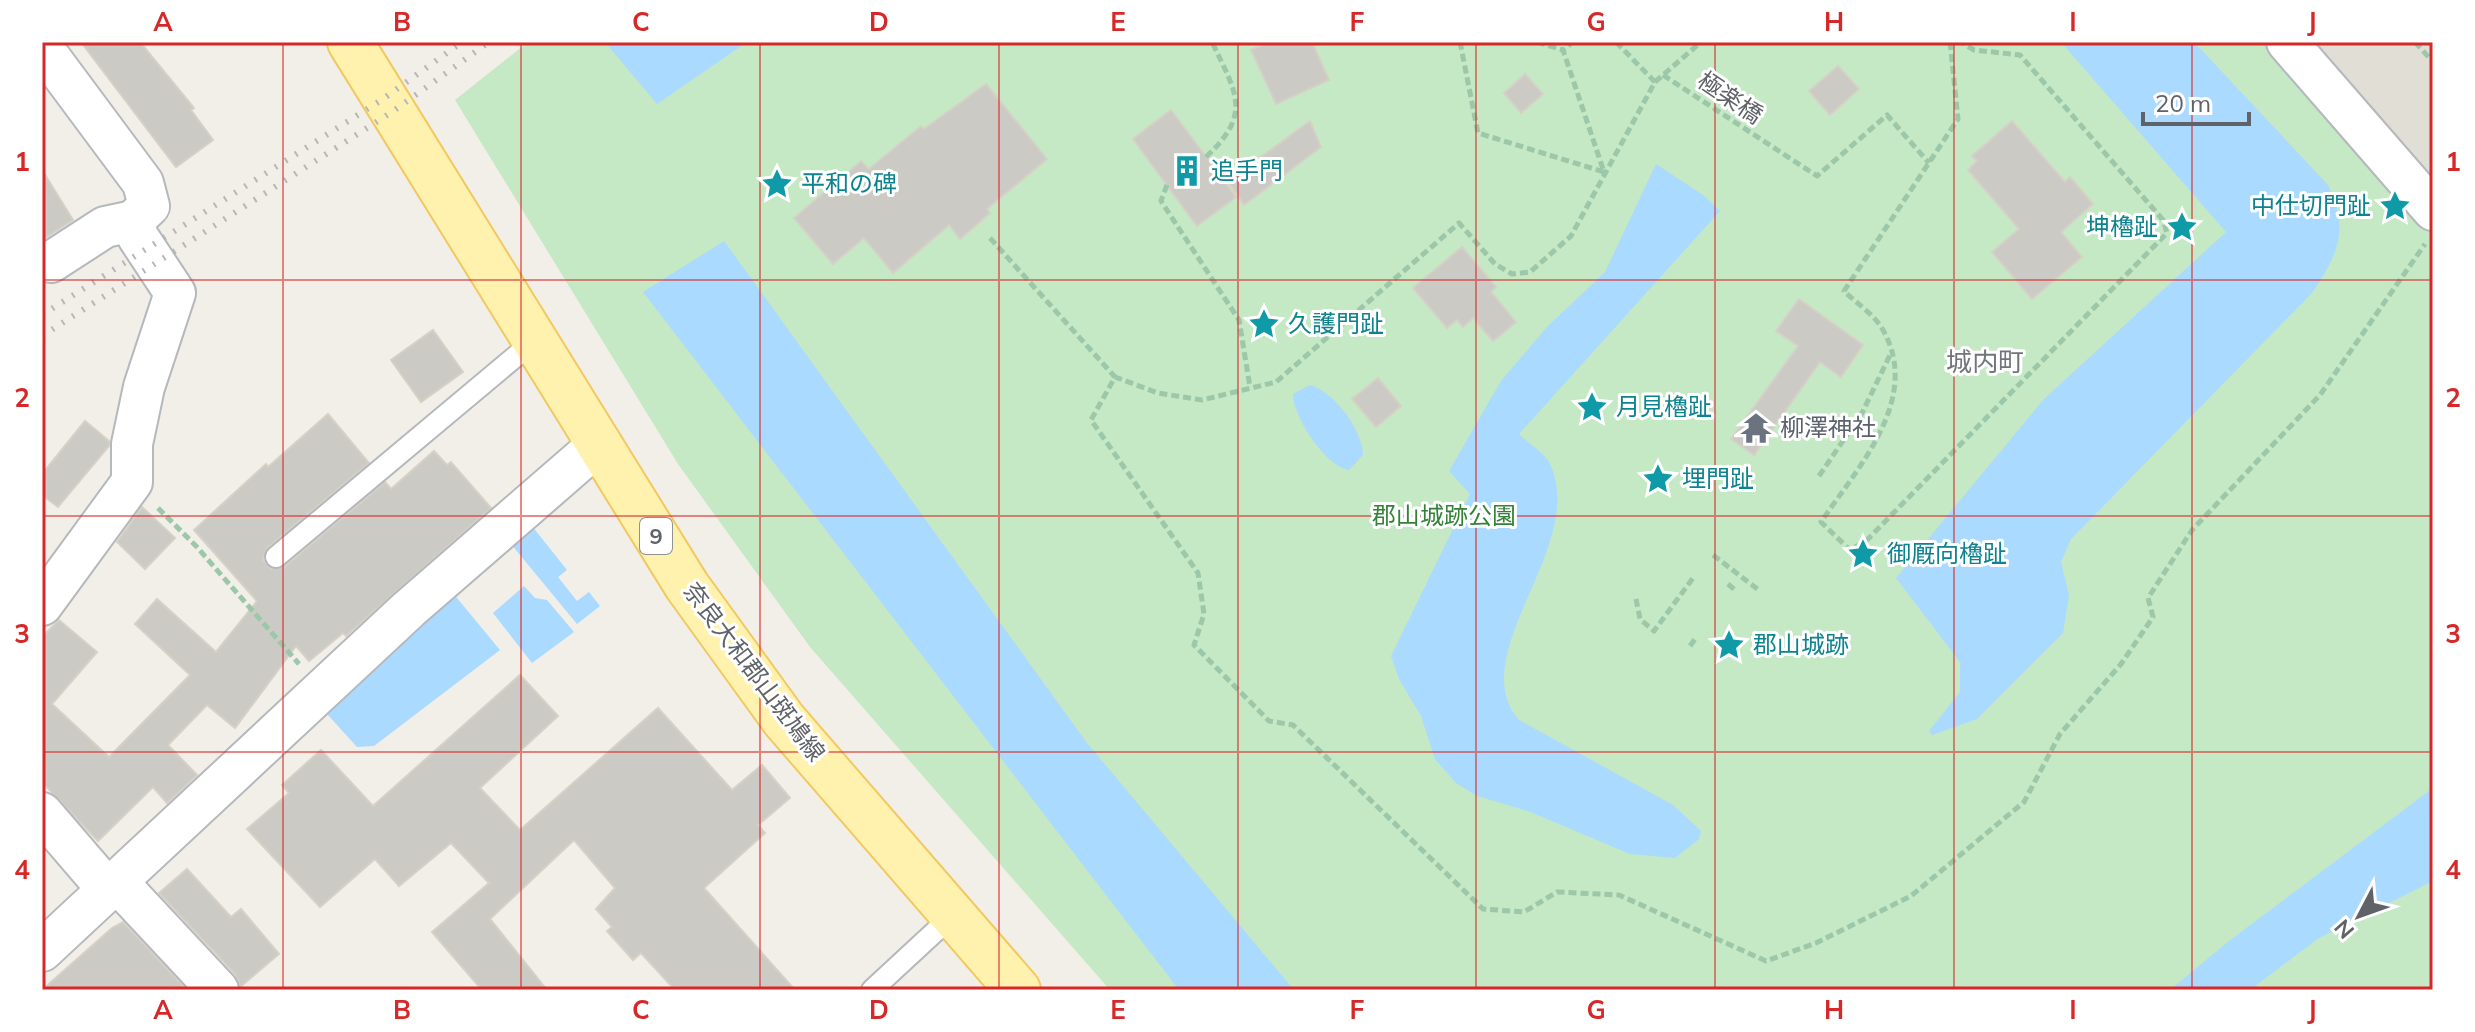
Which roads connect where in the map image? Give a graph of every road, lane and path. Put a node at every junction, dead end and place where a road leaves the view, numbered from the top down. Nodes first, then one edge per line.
1 (350, 42) edge
2 (1212, 42) edge
3 (1460, 42) edge
4 (1537, 42) edge
5 (1573, 42) edge
6 (1616, 42) edge
7 (1701, 42) edge
8 (1950, 42) edge
9 (1961, 42) edge
10 (2287, 42) edge
11 (2415, 42) edge
12 (42, 47) edge
13 (1563, 50) junction
14 (2433, 62) edge
15 (1663, 75) junction
16 (1655, 82) junction
17 (1206, 157) dead end
18 (1929, 163) junction
19 (1604, 172) junction
20 (1167, 185) dead end
21 (2433, 210) edge
22 (133, 221) junction
23 (2433, 234) edge
24 (990, 238) dead end
25 (51, 262) dead end
26 (534, 341) junction
27 (1892, 350) junction
28 (1115, 377) junction
29 (1250, 387) junction
30 (599, 444) junction
31 (1819, 476) dead end
32 (132, 482) junction
33 (1713, 555) dead end
34 (276, 557) dead end
35 (1693, 578) dead end
36 (1728, 584) dead end
37 (1735, 590) dead end
38 (1760, 591) dead end
39 (1636, 599) dead end
40 (42, 605) edge
41 (1695, 639) dead end
42 (1690, 646) dead end
43 (322, 691) junction
44 (42, 813) edge
45 (113, 887) junction
46 (953, 915) junction
47 (42, 951) edge
48 (218, 990) edge
49 (872, 990) edge
50 (1018, 990) edge

1 - 26 main road, 奈良大和郡山斑鳩線 / 9
2 - 17 path
3 - 19 path
4 - 13 path
5 - 13 path
6 - 16 path
7 - 15 path
8 - 18 path
9 - 27 path
10 - 21 street
11 - 14 path
12 - 22 street
13 - 19 path
15 - 16 path
15 - 18 path, 極楽橋
16 - 19 path
18 - 27 path
19 - 29 path
20 - 29 path
22 - 25 street
22 - 32 street
23 - 28 path
24 - 28 path
26 - 30 main road, 奈良大和郡山斑鳩線 / 9
26 - 34 lane
27 - 31 path
28 - 29 path
30 - 43 street
30 - 46 main road, 奈良大和郡山斑鳩線 / 9
32 - 40 street
32 - 43 path
33 - 38 path
35 - 39 path
36 - 37 path
41 - 42 path
43 - 45 street
44 - 45 street
45 - 47 street
45 - 48 street
46 - 49 lane
46 - 50 main road, 奈良大和郡山斑鳩線 / 9

